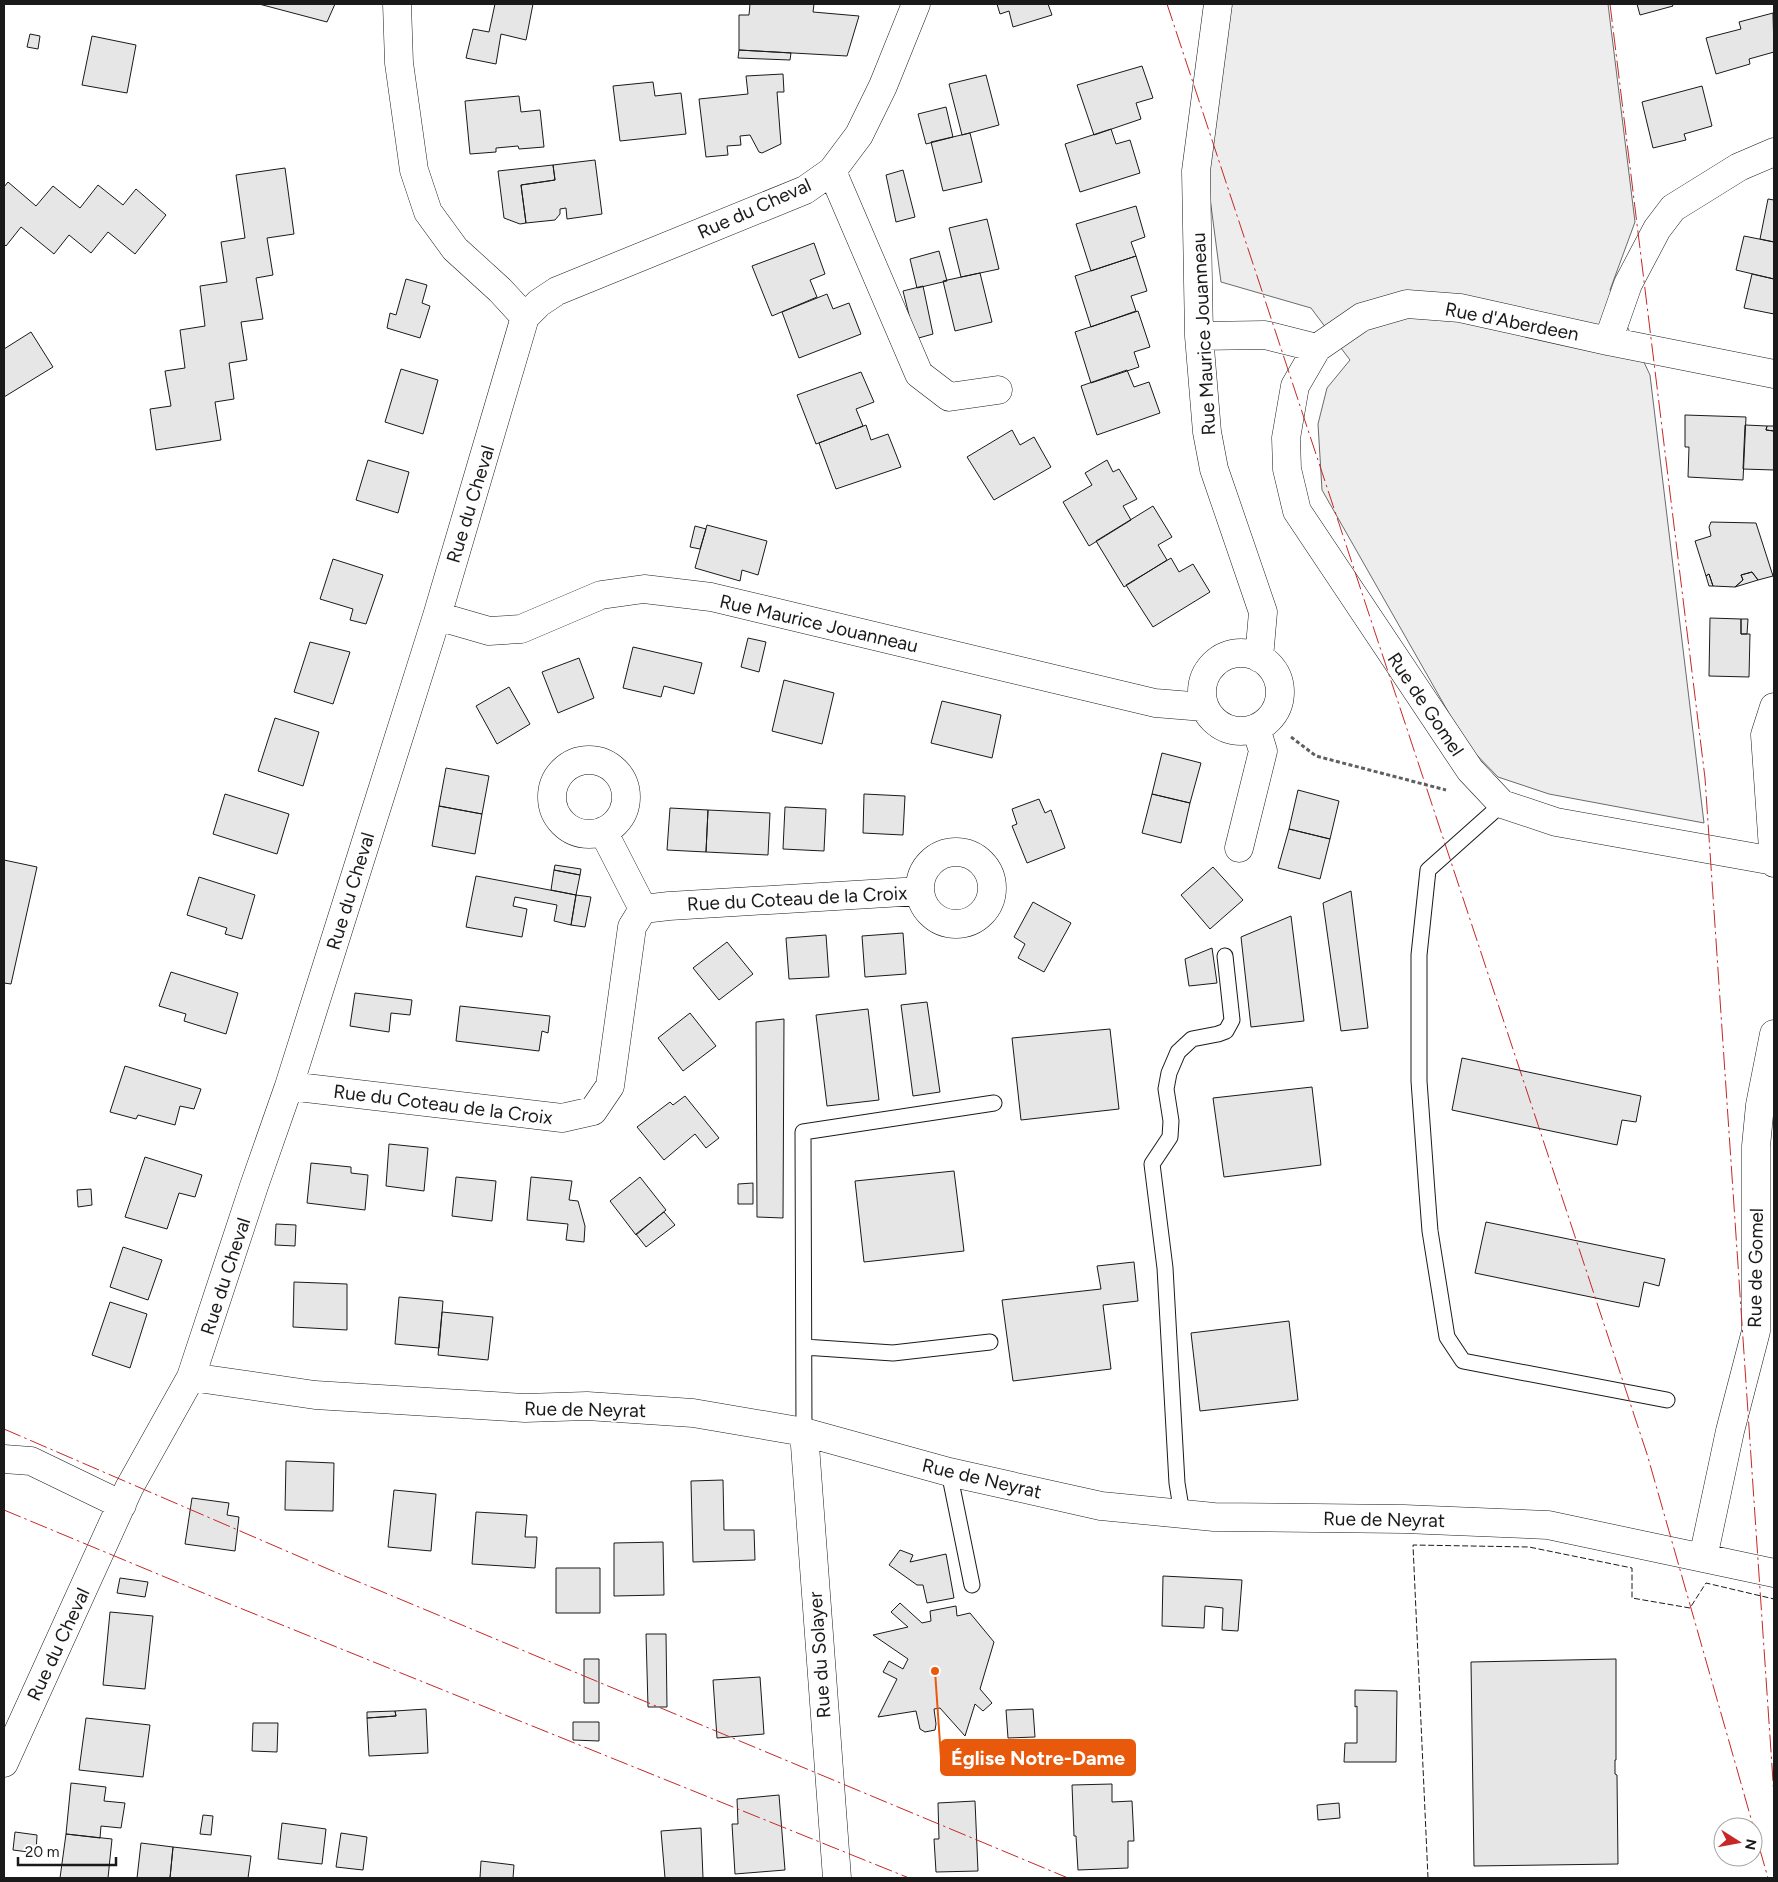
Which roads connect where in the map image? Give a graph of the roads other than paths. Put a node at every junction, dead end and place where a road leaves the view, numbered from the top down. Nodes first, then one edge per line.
1 (397, 4) edge
2 (916, 4) edge
3 (1218, 4) edge
4 (1774, 152) edge
5 (832, 171) junction
6 (525, 316) junction
7 (1199, 336) junction
8 (1608, 341) junction
9 (1317, 348) junction
10 (1774, 374) edge
11 (998, 390) dead end
12 (437, 616) junction
13 (1259, 658) junction
14 (1204, 707) junction
15 (1774, 707) edge
16 (1263, 724) junction
17 (1502, 804) junction
18 (603, 831) dead end
19 (1238, 848) dead end
20 (1774, 861) edge
21 (920, 890) dead end
22 (643, 909) junction
23 (1225, 956) dead end
24 (1774, 1034) edge
25 (289, 1086) junction
26 (994, 1103) dead end
27 (990, 1342) dead end
28 (804, 1347) junction
29 (191, 1377) junction
30 (1667, 1400) dead end
31 (804, 1432) junction
32 (4, 1459) edge
33 (949, 1472) junction
34 (122, 1505) junction
35 (1182, 1514) junction
36 (1703, 1558) junction
37 (1774, 1573) edge
38 (972, 1585) dead end
39 (4, 1763) edge
40 (837, 1878) edge

1 - 6 street
2 - 5 street, Rue du Cheval
3 - 7 street, Rue Maurice Jouanneau
4 - 8 street
5 - 6 street, Rue du Cheval
5 - 11 street, Rue du Cheval
6 - 12 street, Rue du Cheval
7 - 9 street
7 - 13 street, Rue Maurice Jouanneau
8 - 9 street, Rue d'Aberdeen
8 - 10 street, Rue d'Aberdeen
9 - 17 street, Rue de Gomel
12 - 14 street, Rue Maurice Jouanneau
12 - 25 street, Rue du Cheval
13 - 14 street
13 - 16 street
14 - 16 street
15 - 20 street
16 - 19 street
17 - 20 street, Rue de Gomel
17 - 30 lane
18 - 22 street
21 - 22 street, Rue du Coteau de la Croix
22 - 25 street, Rue du Coteau de la Croix
23 - 35 lane
24 - 36 street, Rue de Gomel
25 - 29 street, Rue du Cheval
26 - 28 lane
27 - 28 lane
28 - 31 lane
29 - 31 street, Rue de Neyrat
29 - 34 street, Rue du Cheval
31 - 33 street, Rue de Neyrat
31 - 40 street, Rue du Solayer
32 - 34 street
33 - 35 street, Rue de Neyrat
33 - 38 lane
34 - 39 street, Rue du Cheval
35 - 36 street, Rue de Neyrat
36 - 37 street, Rue de Neyrat

